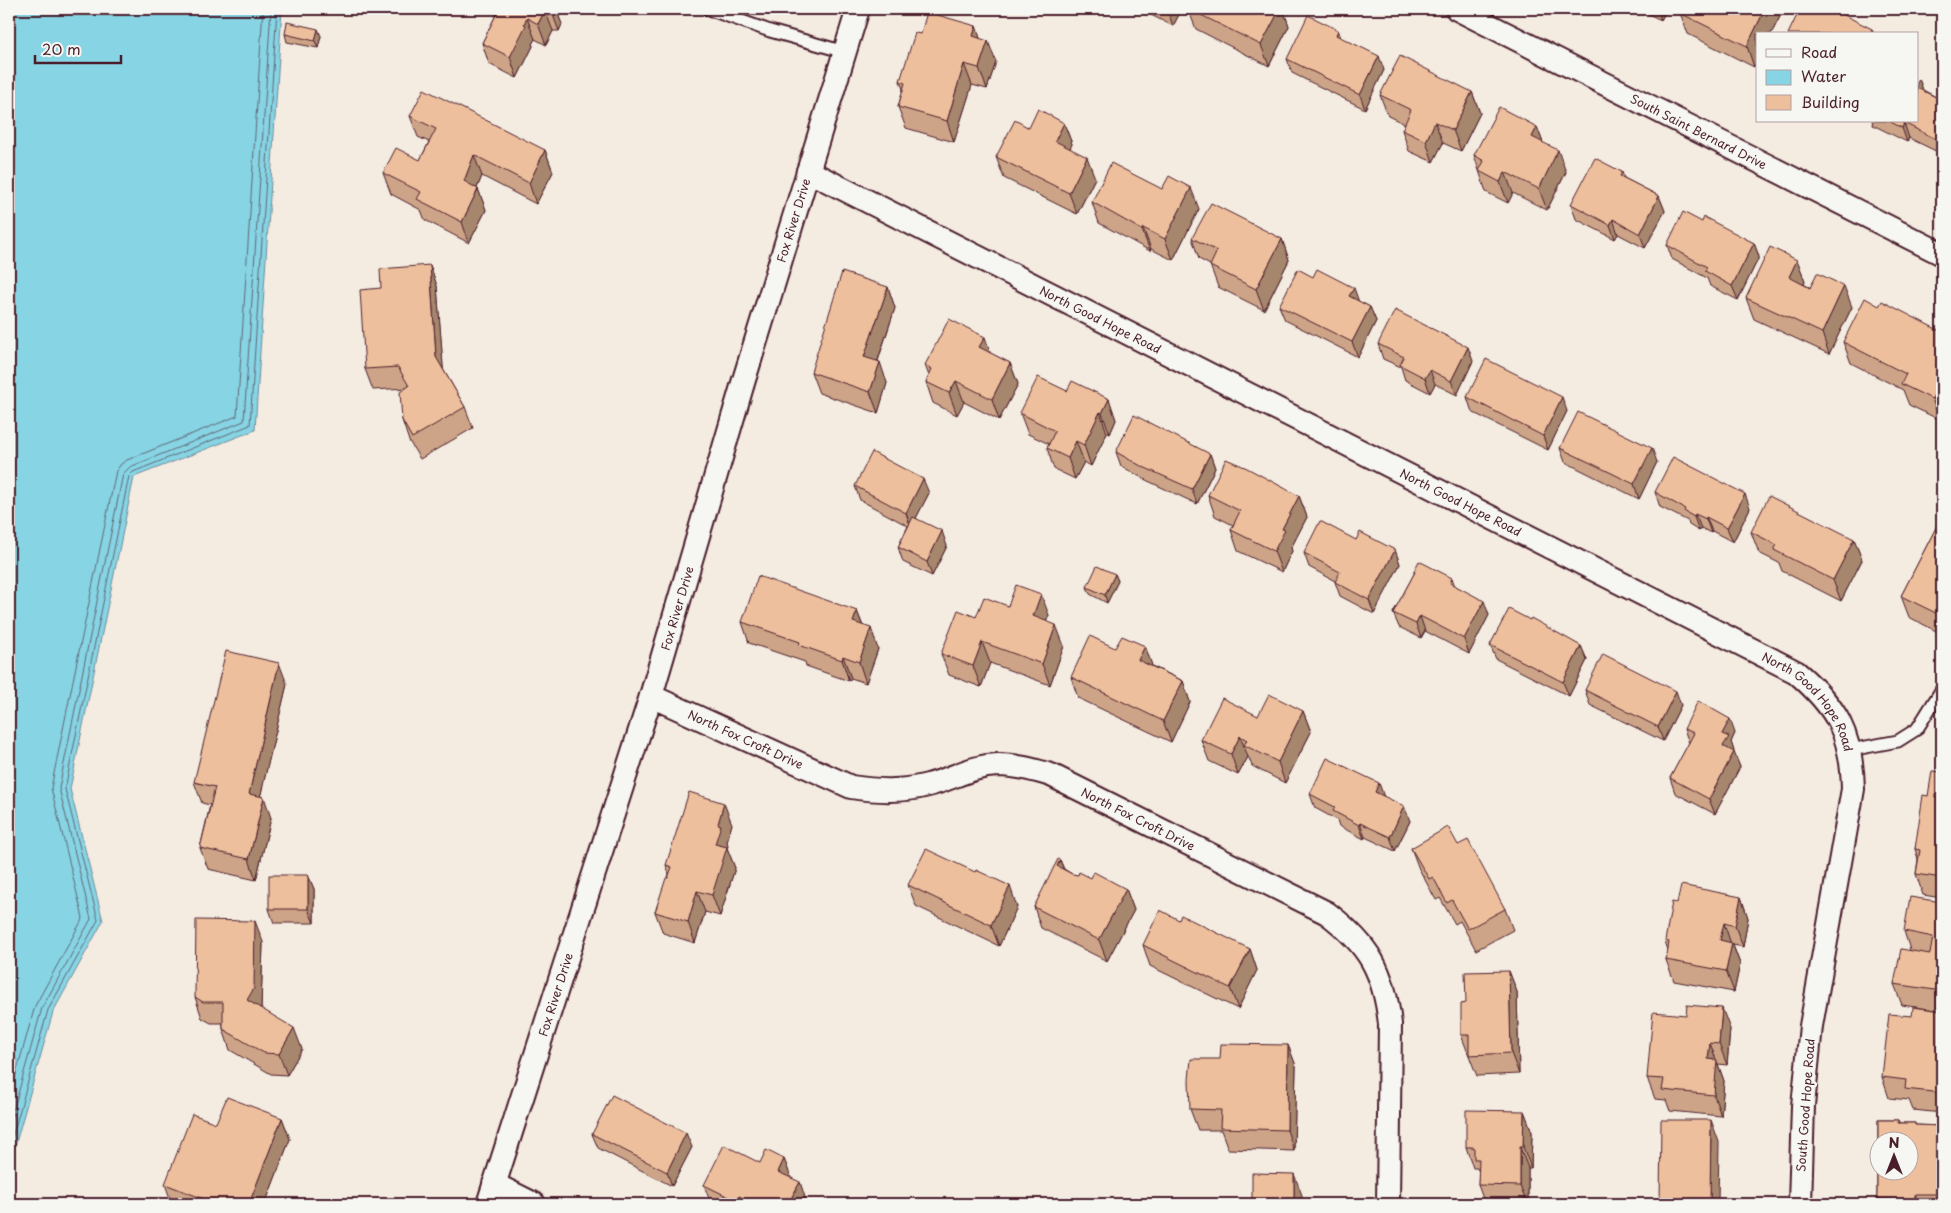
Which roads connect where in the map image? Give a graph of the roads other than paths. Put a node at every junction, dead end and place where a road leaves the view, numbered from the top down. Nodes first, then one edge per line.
1 (708, 9) edge
2 (858, 9) edge
3 (1457, 9) edge
4 (845, 52) junction
5 (808, 171) junction
6 (1942, 254) edge
7 (1942, 689) edge
8 (651, 696) junction
9 (1850, 750) junction
10 (1814, 1006) joint
11 (491, 1194) edge
12 (534, 1204) edge
13 (1388, 1204) edge
14 (1800, 1204) edge

1 - 4 lane
2 - 4 street, Fox River Drive
3 - 6 street, South Saint Bernard Drive
4 - 5 street, Fox River Drive
5 - 8 street, Fox River Drive
5 - 9 street, North Good Hope Road
7 - 9 lane
8 - 11 street, Fox River Drive
8 - 13 street, North Fox Croft Drive
9 - 10 street, North Good Hope Road
10 - 14 street, South Good Hope Road
11 - 12 street

